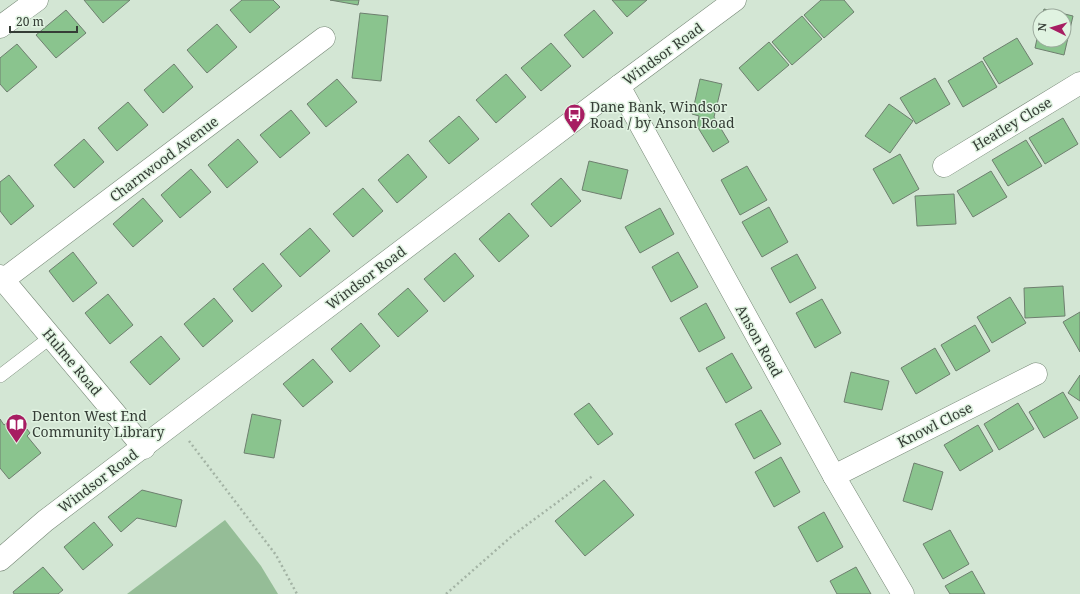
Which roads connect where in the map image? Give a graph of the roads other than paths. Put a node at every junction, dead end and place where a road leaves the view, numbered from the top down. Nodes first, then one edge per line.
1 (37, 0) edge
2 (735, 0) edge
3 (0, 27) edge
4 (324, 38) dead end
5 (1080, 83) edge
6 (618, 86) junction
7 (944, 166) dead end
8 (2, 278) edge
9 (51, 337) junction
10 (1036, 374) dead end
11 (0, 376) edge
12 (144, 448) junction
13 (834, 476) junction
14 (0, 560) edge
15 (903, 594) edge

1 - 3 street
2 - 6 street, Windsor Road
4 - 8 street, Charnwood Avenue
5 - 7 street, Heatley Close
6 - 12 street, Windsor Road
6 - 13 street, Anson Road
8 - 9 street, Hulme Road
9 - 11 lane
9 - 12 street, Hulme Road
10 - 13 street, Knowl Close
12 - 14 street, Windsor Road
13 - 15 street, Anson Road

